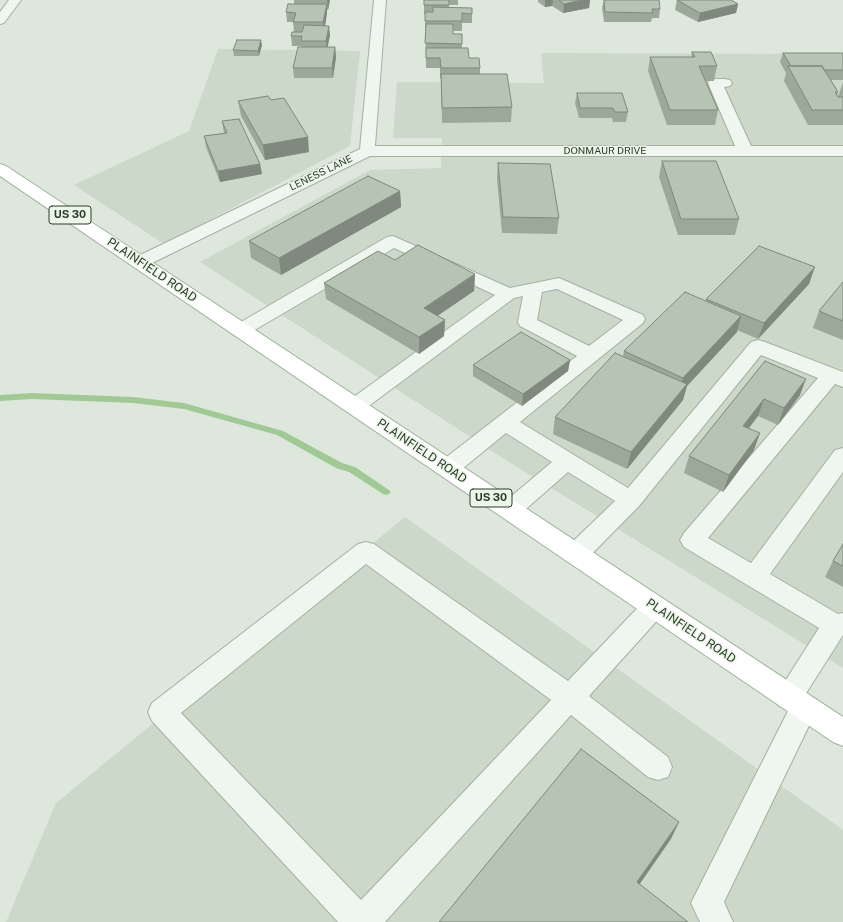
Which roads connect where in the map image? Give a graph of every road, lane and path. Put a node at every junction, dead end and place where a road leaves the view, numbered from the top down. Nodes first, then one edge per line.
1 (380, 0) edge
2 (8, 5) edge
3 (0, 20) edge
4 (725, 83) dead end
5 (367, 151) junction
6 (745, 151) junction
7 (843, 151) edge
8 (0, 169) edge
9 (140, 262) junction
10 (534, 288) junction
11 (508, 294) junction
12 (241, 330) junction
13 (590, 355) junction
14 (837, 378) edge
15 (355, 406) junction
16 (505, 423) junction
17 (843, 456) edge
18 (567, 461) junction
19 (448, 468) junction
20 (630, 500) junction
21 (510, 510) junction
22 (576, 554) junction
23 (755, 577) junction
24 (654, 607) junction
25 (839, 624) edge
26 (570, 698) junction
27 (797, 702) junction
28 (843, 733) edge
29 (658, 767) dead end
30 (361, 922) edge
31 (716, 922) edge

1 - 5 street, LENESS LANE
2 - 3 street
4 - 6 street
5 - 6 street, DONMAUR DRIVE
5 - 9 street, LENESS LANE
6 - 7 street, DONMAUR DRIVE
8 - 9 main road, PLAINFIELD ROAD / US 30
9 - 12 main road, PLAINFIELD ROAD / US 30
10 - 11 street
10 - 13 street
10 - 13 street
11 - 12 street
11 - 15 street
12 - 15 main road, PLAINFIELD ROAD / US 30
13 - 16 street
14 - 20 street
14 - 23 street
15 - 19 main road, PLAINFIELD ROAD / US 30
16 - 18 street
16 - 19 street
17 - 23 street
18 - 20 street
18 - 21 street
19 - 21 main road, PLAINFIELD ROAD / US 30
20 - 22 street
21 - 22 main road, PLAINFIELD ROAD / US 30
22 - 24 main road, PLAINFIELD ROAD / US 30
23 - 25 street
24 - 26 street
24 - 27 main road, PLAINFIELD ROAD / US 30
25 - 27 street
26 - 29 street
26 - 30 street
26 - 30 street
27 - 28 main road, PLAINFIELD ROAD / US 30
27 - 31 street

